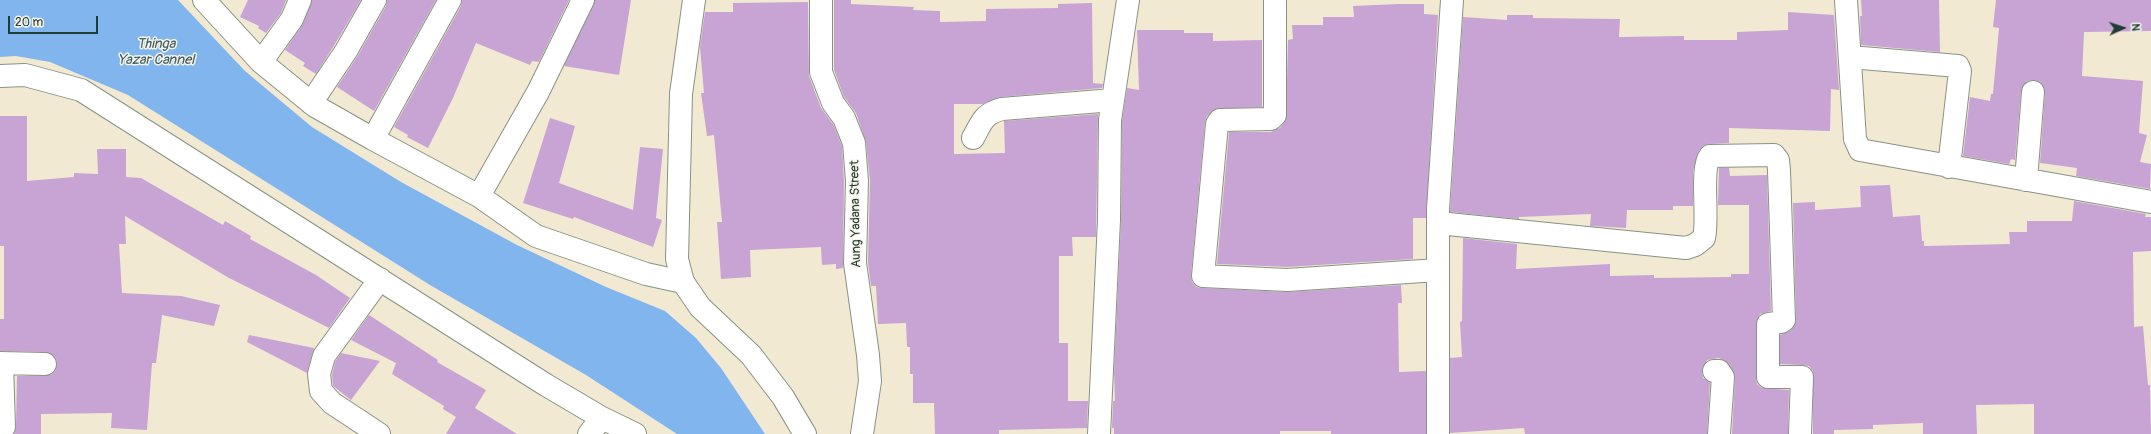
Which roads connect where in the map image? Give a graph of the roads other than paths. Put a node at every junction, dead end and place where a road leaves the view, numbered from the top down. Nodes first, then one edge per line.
1 (204, 0) edge
2 (300, 0) edge
3 (375, 0) edge
4 (450, 0) edge
5 (583, 0) edge
6 (694, 0) edge
7 (821, 0) edge
8 (1128, 0) edge
9 (1275, 0) edge
10 (1452, 0) edge
11 (1846, 0) edge
12 (1850, 57) junction
13 (260, 62) junction
14 (0, 76) edge
15 (2033, 92) dead end
16 (1113, 100) junction
17 (311, 103) junction
18 (973, 138) dead end
19 (373, 140) junction
20 (1949, 167) junction
21 (2026, 180) junction
22 (479, 196) junction
23 (2151, 202) edge
24 (1438, 223) junction
25 (1438, 270) junction
26 (380, 279) junction
27 (683, 282) junction
28 (1, 363) edge
29 (45, 364) dead end
30 (1714, 371) dead end
31 (595, 426) edge
32 (0, 432) edge
33 (379, 434) edge
34 (635, 434) edge
35 (804, 434) edge
36 (862, 434) edge
37 (1099, 434) edge
38 (1438, 434) edge
39 (1719, 434) edge
40 (1800, 434) edge

1 - 13 street
2 - 13 street
3 - 17 street
4 - 19 street
5 - 22 street
6 - 27 street
7 - 36 street, Aung Yadana Street
8 - 16 street
9 - 25 street
10 - 24 street
11 - 12 street
12 - 20 street
12 - 20 street
13 - 17 street
14 - 26 street
15 - 21 street
16 - 18 street
16 - 37 street
17 - 19 street
19 - 22 street
20 - 21 street
21 - 23 street
22 - 27 street
24 - 25 street
24 - 40 street
25 - 38 street
26 - 31 street
26 - 33 street
27 - 35 street
28 - 29 street
28 - 32 street
30 - 39 street
31 - 34 street

